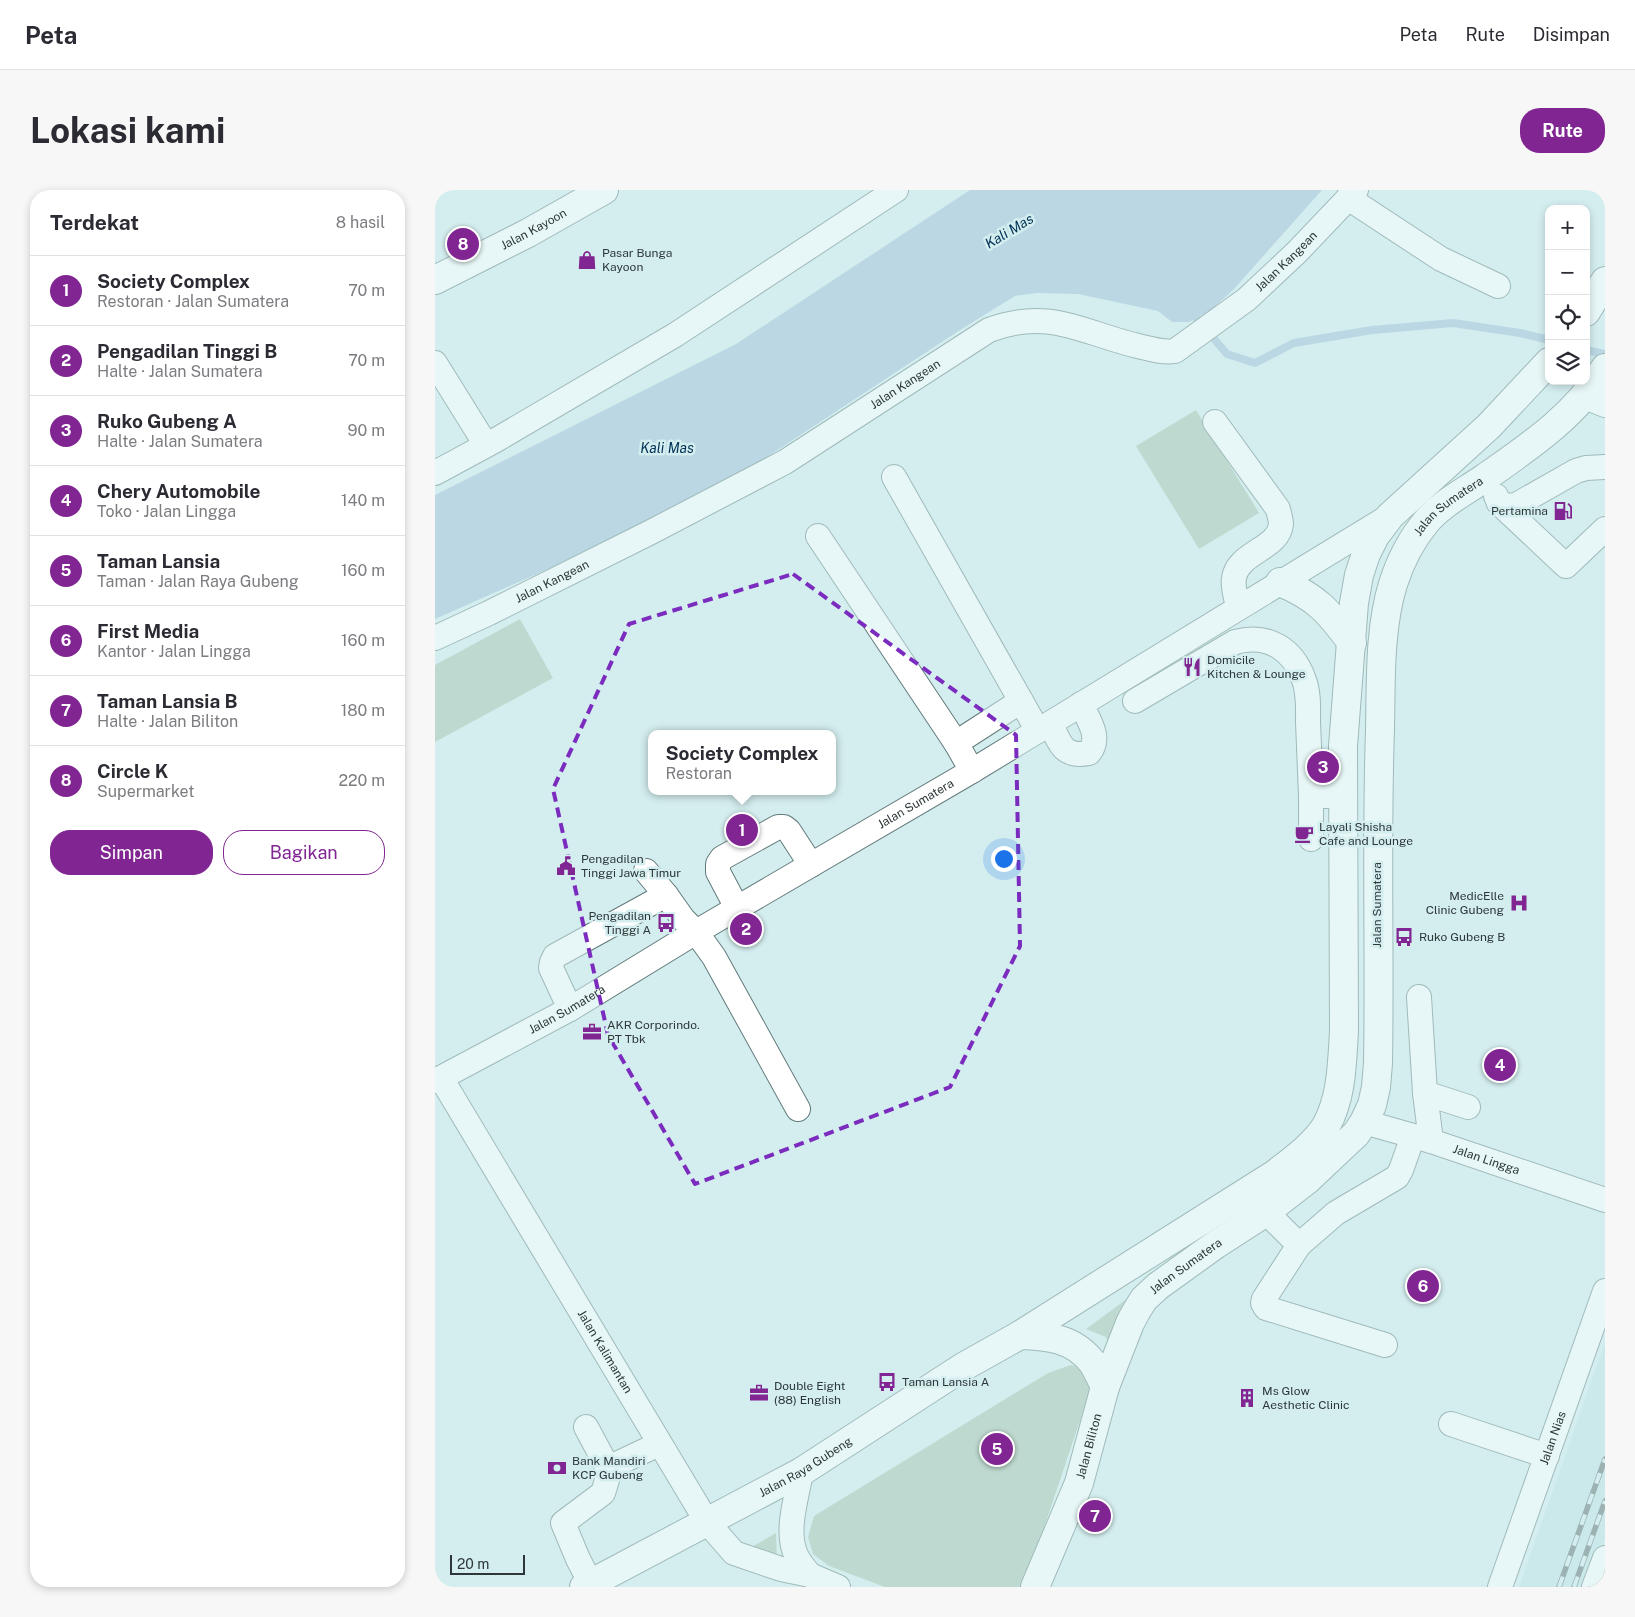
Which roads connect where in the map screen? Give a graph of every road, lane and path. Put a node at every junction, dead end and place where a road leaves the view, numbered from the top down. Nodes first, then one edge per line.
1 (604, 190) edge
2 (896, 190) edge
3 (1352, 194) edge
4 (435, 280) edge
5 (1605, 281) edge
6 (1498, 286) dead end
7 (1590, 305) edge
8 (435, 362) edge
9 (1545, 367) edge
10 (1599, 387) edge
11 (1215, 422) dead end
12 (486, 445) junction
13 (1605, 468) edge
14 (435, 473) edge
15 (1487, 476) junction
16 (894, 477) dead end
17 (1499, 503) junction
18 (1390, 516) junction
19 (1605, 529) edge
20 (818, 536) dead end
21 (1281, 582) junction
22 (1229, 614) junction
23 (435, 638) edge
24 (1235, 642) junction
25 (1352, 643) junction
26 (1112, 686) junction
27 (1021, 701) junction
28 (1081, 704) junction
29 (1044, 727) junction
30 (956, 743) junction
31 (972, 771) junction
32 (1311, 796) junction
33 (1342, 796) junction
34 (1311, 839) dead end
35 (811, 865) junction
36 (646, 871) dead end
37 (666, 895) junction
38 (737, 908) junction
39 (696, 932) junction
40 (1419, 997) dead end
41 (570, 1009) junction
42 (438, 1080) edge
43 (1425, 1092) junction
44 (1469, 1107) dead end
45 (798, 1109) dead end
46 (1364, 1122) junction
47 (1422, 1138) junction
48 (1605, 1200) edge
49 (1267, 1212) junction
50 (1299, 1245) junction
51 (1605, 1291) edge
52 (1020, 1335) junction
53 (1385, 1345) dead end
54 (1105, 1387) junction
55 (1451, 1424) dead end
56 (586, 1427) dead end
57 (659, 1444) junction
58 (1547, 1456) junction
59 (608, 1468) junction
60 (801, 1472) junction
61 (707, 1522) junction
62 (1605, 1558) edge
63 (810, 1575) junction
64 (588, 1585) edge
65 (838, 1587) edge
66 (1035, 1587) edge
67 (1500, 1587) edge
68 (1594, 1587) edge

1 - 4 main road, Jalan Kayoon
2 - 12 street
3 - 6 street
3 - 23 street, Jalan Kangean
5 - 7 main road
8 - 12 street
9 - 18 main road, Jalan Sumatera
10 - 15 main road, Jalan Sumatera
11 - 22 street
12 - 14 street
13 - 17 street
15 - 17 street
15 - 46 main road, Jalan Sumatera
16 - 27 street
17 - 19 street
18 - 21 street, Jalan Sumatera
18 - 25 main road, Jalan Sumatera
20 - 30 street
21 - 22 street, Jalan Sumatera
21 - 25 main road
22 - 24 street
22 - 26 street, Jalan Sumatera
24 - 26 street
24 - 32 street
25 - 33 main road, Jalan Sumatera
26 - 28 street, Jalan Sumatera
27 - 29 street
27 - 30 street
28 - 29 street, Jalan Sumatera
28 - 29 street
29 - 31 street, Jalan Sumatera
30 - 31 street
31 - 35 street, Jalan Sumatera
32 - 33 street
32 - 34 street
33 - 52 main road, Jalan Sumatera
35 - 38 street, Jalan Sumatera
35 - 38 street
36 - 37 street
37 - 39 street
37 - 41 street
38 - 39 street, Jalan Sumatera
39 - 41 street, Jalan Sumatera
39 - 45 street
40 - 43 street
41 - 42 street, Jalan Sumatera
42 - 57 street, Jalan Kalimantan
43 - 44 street
43 - 47 street
46 - 47 street, Jalan Lingga
46 - 49 main road, Jalan Sumatera
47 - 48 street, Jalan Lingga
47 - 50 street
49 - 50 street
49 - 54 main road, Jalan Sumatera
50 - 53 street
51 - 58 street, Jalan Nias
52 - 54 main road
52 - 60 main road, Jalan Raya Gubeng
54 - 66 main road, Jalan Biliton
55 - 58 street
56 - 59 street
57 - 59 street
57 - 61 street, Jalan Kalimantan
58 - 67 street, Jalan Nias
59 - 64 street
60 - 61 main road, Jalan Raya Gubeng
60 - 63 street
61 - 63 street, Jalan Kalimantan
61 - 64 main road, Jalan Raya Gubeng
62 - 68 street
63 - 65 street, Jalan Kalimantan

